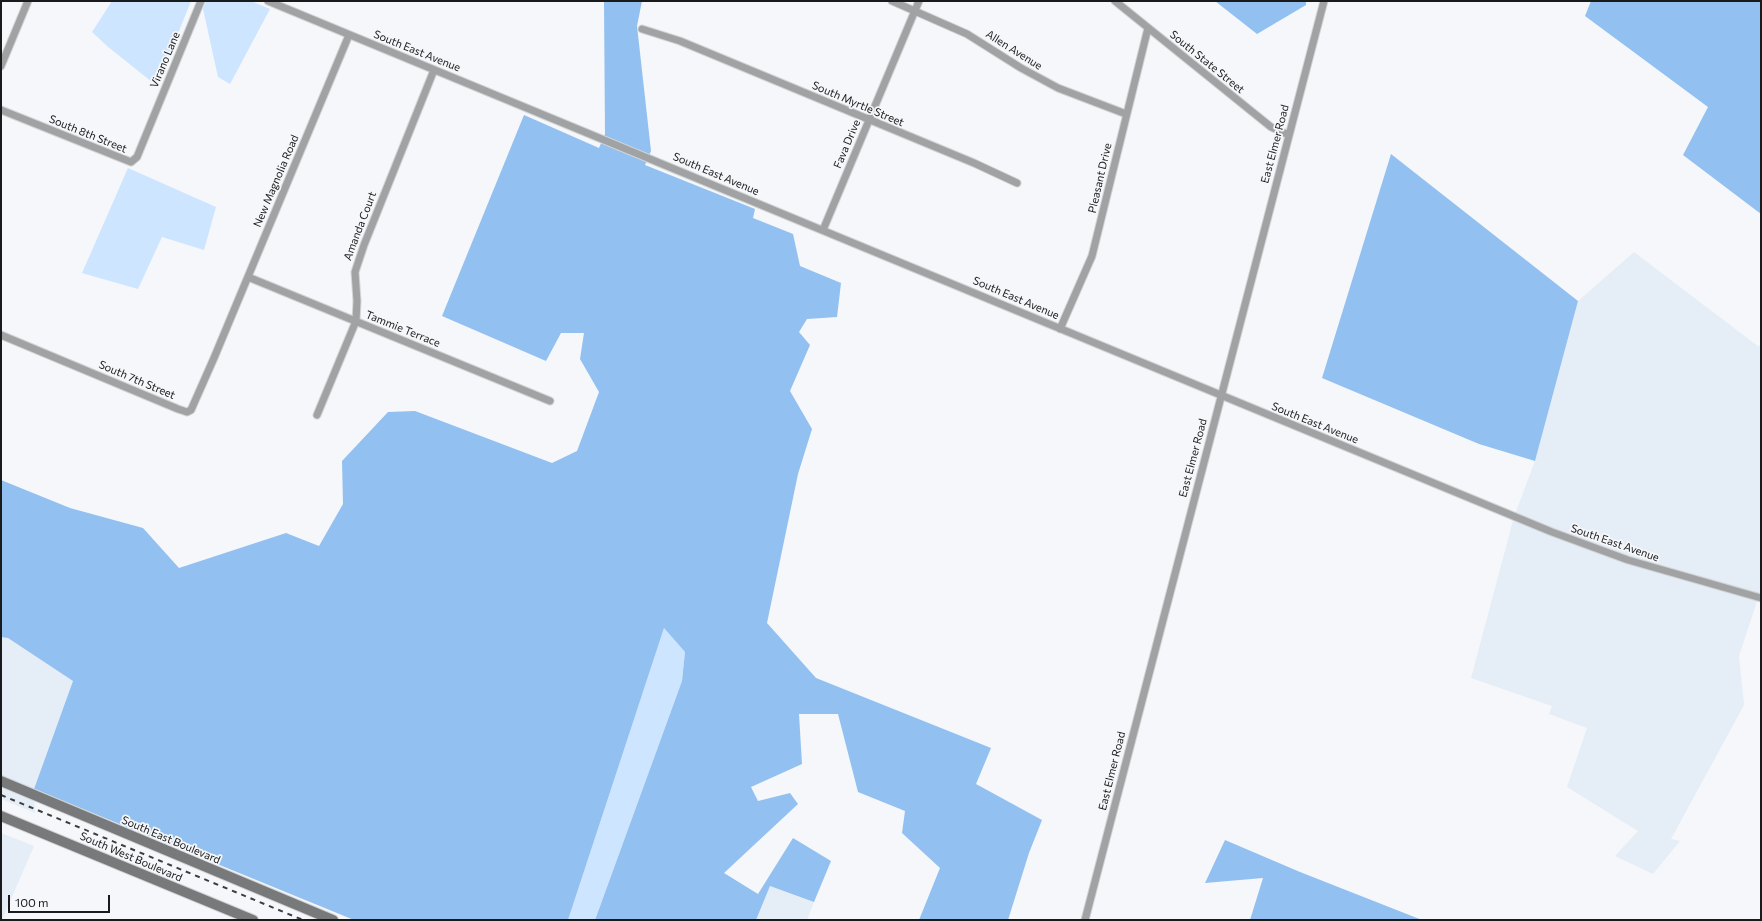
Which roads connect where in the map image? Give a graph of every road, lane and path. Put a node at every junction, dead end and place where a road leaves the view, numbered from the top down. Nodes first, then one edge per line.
1 (28, 1) edge
2 (201, 1) edge
3 (268, 1) edge
4 (892, 1) edge
5 (919, 1) edge
6 (1115, 1) edge
7 (1324, 1) edge
8 (915, 10) junction
9 (1148, 28) junction
10 (642, 29) dead end
11 (349, 35) junction
12 (1, 66) edge
13 (434, 70) junction
14 (1, 110) edge
15 (1126, 114) junction
16 (869, 120) junction
17 (148, 127) joint
18 (1289, 135) junction
19 (1017, 183) dead end
20 (823, 230) junction
21 (248, 277) junction
22 (356, 321) junction
23 (1060, 328) junction
24 (1, 335) edge
25 (223, 337) joint
26 (1221, 396) junction
27 (550, 401) dead end
28 (317, 415) dead end
29 (1761, 598) edge
30 (1, 781) edge
31 (1, 816) edge
32 (252, 920) edge
33 (333, 920) edge
34 (1085, 920) edge

1 - 12 street
2 - 17 street, Virano Lane
3 - 11 street, South East Avenue
4 - 8 street, Allen Avenue
5 - 8 street, Fava Drive
6 - 9 street, South State Street
7 - 18 street, East Elmer Road
8 - 15 street, Allen Avenue
8 - 16 street, Fava Drive
9 - 15 street, Pleasant Drive
9 - 18 street, South State Street
10 - 16 street, South Myrtle Street
11 - 13 street, South East Avenue
11 - 21 street, New Magnolia Road
13 - 20 street, South East Avenue
13 - 22 street, Amanda Court
14 - 17 street, South 8th Street
15 - 23 street, Pleasant Drive
16 - 19 street, South Myrtle Street
16 - 20 street, Fava Drive
18 - 26 street, East Elmer Road
20 - 23 street, South East Avenue
21 - 22 street, Tammie Terrace
21 - 25 street, New Magnolia Road
22 - 27 street, Tammie Terrace
22 - 28 street, Amanda Court
23 - 26 street, South East Avenue
24 - 25 street, South 7th Street
26 - 29 street, South East Avenue
26 - 34 street, East Elmer Road
30 - 33 main road, South East Boulevard
31 - 32 main road, South West Boulevard

